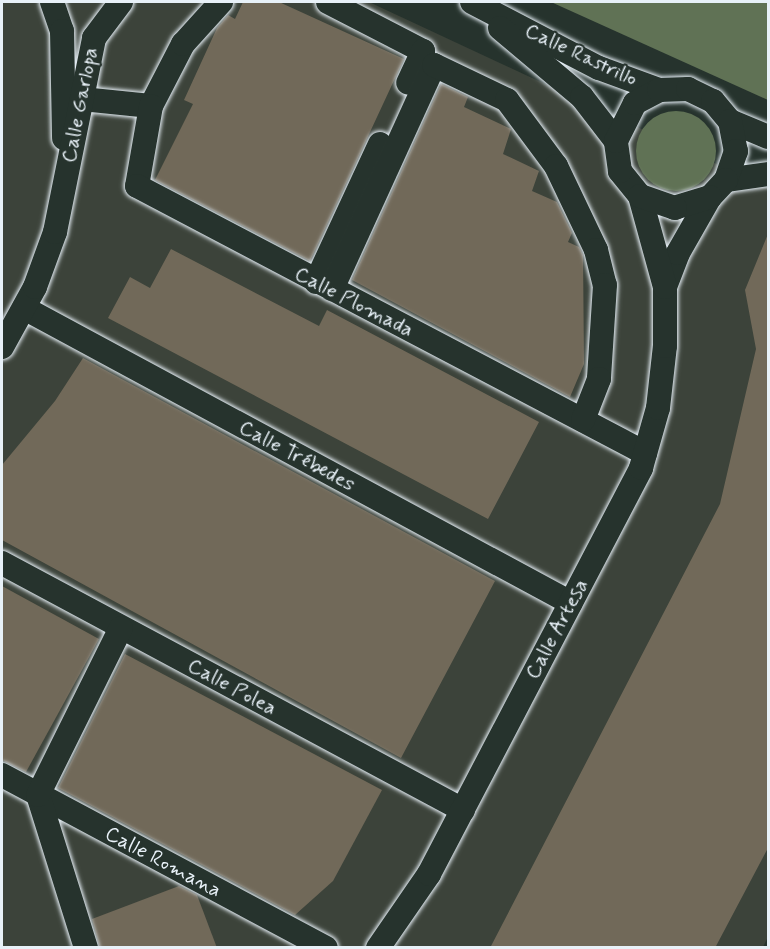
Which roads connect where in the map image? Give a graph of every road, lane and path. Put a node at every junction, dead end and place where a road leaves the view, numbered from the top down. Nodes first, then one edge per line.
1 (52, 2) edge
2 (122, 2) edge
3 (221, 2) edge
4 (328, 2) edge
5 (465, 2) edge
6 (472, 2) edge
7 (659, 90) junction
8 (82, 99) junction
9 (151, 106) junction
10 (730, 121) junction
11 (768, 137) edge
12 (616, 141) junction
13 (768, 174) edge
14 (64, 182) junction
15 (718, 189) junction
16 (640, 196) junction
17 (324, 286) junction
18 (665, 287) junction
19 (24, 308) junction
20 (2, 347) edge
21 (583, 420) junction
22 (645, 453) junction
23 (2, 563) edge
24 (571, 603) junction
25 (121, 628) junction
26 (2, 775) edge
27 (38, 795) junction
28 (463, 810) junction
29 (86, 948) edge
30 (326, 948) edge
31 (378, 948) edge

1 - 14 street, Calle Garlopa
2 - 8 street, Calle Garlopa
3 - 9 street
4 - 17 street
5 - 12 street, Calle Rastrillo
6 - 7 street, Calle Rastrillo
7 - 10 street
7 - 12 street
8 - 9 street
8 - 14 street, Calle Garlopa
9 - 17 street, Calle Plomada
10 - 11 street
10 - 15 street
12 - 16 street
13 - 15 street
14 - 19 street, Calle Garlopa
15 - 16 street
15 - 18 street, Calle Artesa
16 - 18 street, Calle Artesa
17 - 21 street, Calle Plomada
17 - 21 street
18 - 22 street, Calle Artesa
19 - 20 street, Calle Garlopa
19 - 24 street, Calle Trébedes
21 - 22 street, Calle Plomada
22 - 24 street, Calle Artesa
23 - 25 street, Calle Polea
24 - 28 street, Calle Artesa
25 - 27 street
25 - 28 street, Calle Polea
26 - 27 street, Calle Romana
27 - 29 street
27 - 30 street, Calle Romana
28 - 31 street, Calle Artesa

